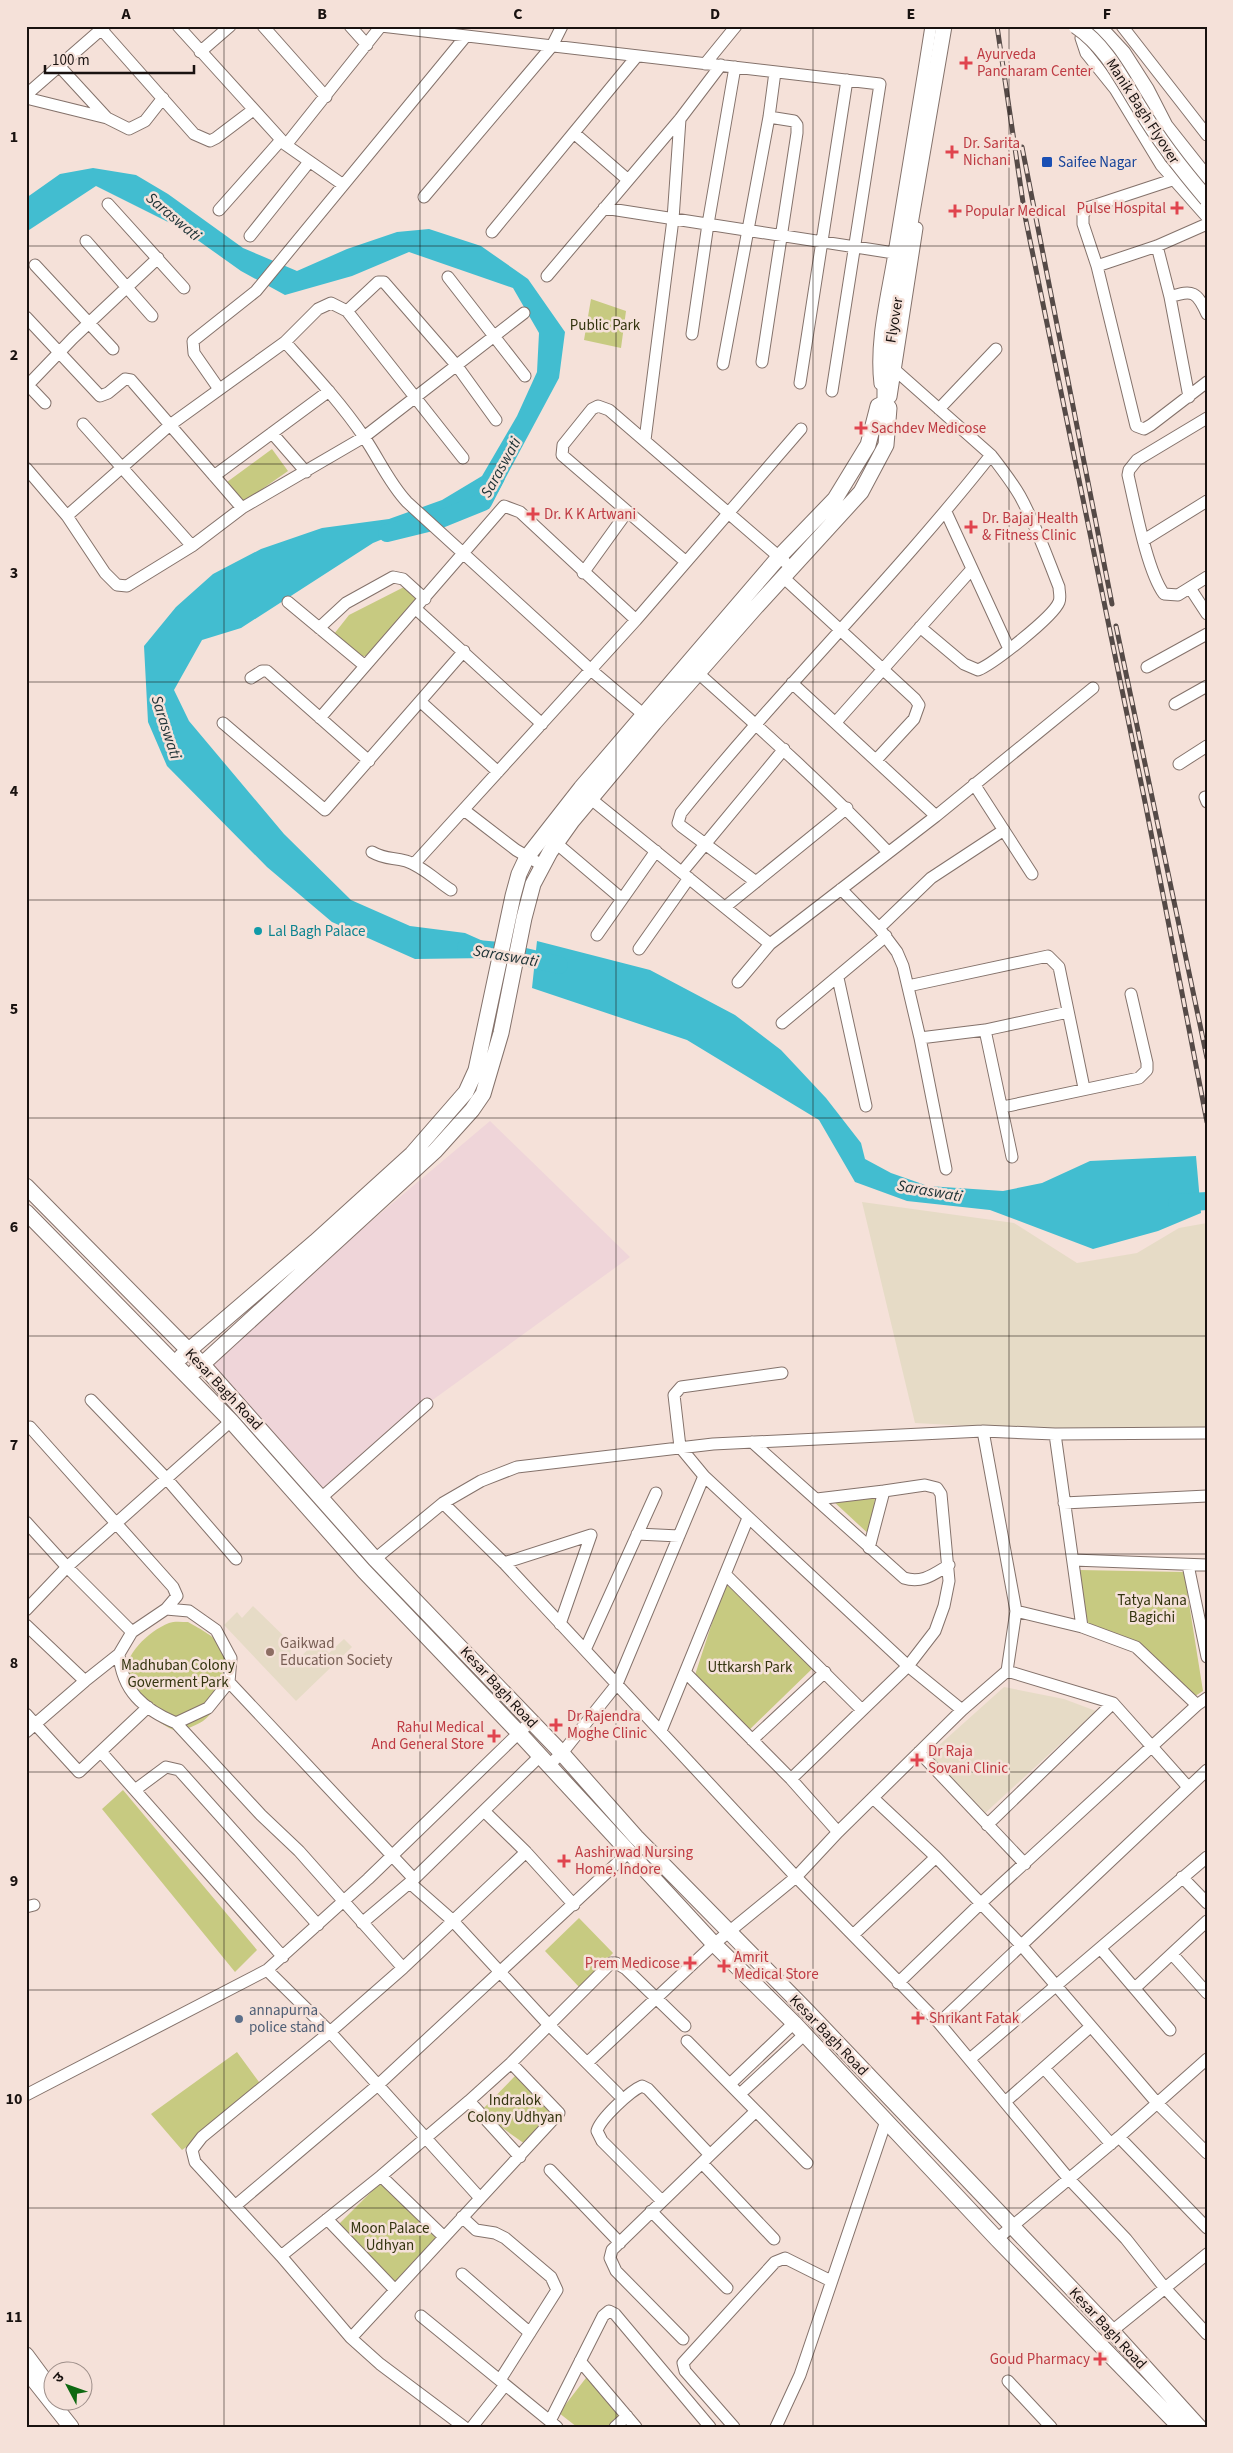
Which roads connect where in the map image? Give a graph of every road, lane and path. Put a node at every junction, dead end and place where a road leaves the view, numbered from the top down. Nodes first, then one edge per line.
1 (178, 26) edge
2 (230, 26) edge
3 (263, 26) edge
4 (350, 26) edge
5 (381, 26) edge
6 (562, 26) edge
7 (736, 26) edge
8 (931, 26) edge
9 (944, 26) edge
10 (951, 26) edge
11 (1076, 26) edge
12 (1084, 26) edge
13 (1098, 26) edge
14 (1122, 26) edge
15 (103, 28) edge
16 (433, 29) edge
17 (466, 36) junction
18 (367, 45) junction
19 (552, 46) junction
20 (200, 52) junction
21 (637, 56) junction
22 (705, 64) junction
23 (722, 66) junction
24 (735, 67) junction
25 (60, 68) junction
26 (775, 72) junction
27 (847, 80) junction
28 (26, 97) edge
29 (326, 97) junction
30 (163, 98) junction
31 (253, 110) junction
32 (769, 117) junction
33 (107, 118) junction
34 (680, 120) junction
35 (574, 133) junction
36 (1207, 135) edge
37 (284, 142) junction
38 (309, 162) junction
39 (628, 180) junction
40 (1172, 180) junction
41 (1207, 180) edge
42 (342, 184) junction
43 (424, 198) dead end
44 (1207, 199) edge
45 (108, 204) dead end
46 (604, 208) junction
47 (220, 210) dead end
48 (1207, 217) edge
49 (673, 219) junction
50 (708, 224) junction
51 (1207, 224) edge
52 (747, 231) junction
53 (492, 232) dead end
54 (250, 236) dead end
55 (782, 237) junction
56 (86, 241) dead end
57 (821, 241) junction
58 (854, 246) junction
59 (1157, 246) junction
60 (894, 252) junction
61 (158, 258) junction
62 (35, 266) dead end
63 (1097, 266) junction
64 (547, 276) dead end
65 (448, 277) dead end
66 (127, 287) junction
67 (184, 288) dead end
68 (1170, 297) junction
69 (347, 311) junction
70 (524, 313) dead end
71 (1207, 314) edge
72 (152, 316) dead end
73 (26, 317) edge
74 (89, 323) junction
75 (692, 334) dead end
76 (494, 336) junction
77 (285, 342) junction
78 (113, 349) dead end
79 (996, 349) dead end
80 (58, 352) junction
81 (762, 362) dead end
82 (723, 364) dead end
83 (457, 366) junction
84 (894, 369) junction
85 (525, 376) dead end
86 (1207, 382) edge
87 (800, 383) dead end
88 (27, 385) edge
89 (219, 388) junction
90 (329, 391) junction
91 (832, 391) dead end
92 (1188, 397) junction
93 (414, 399) junction
94 (46, 403) dead end
95 (884, 403) junction
96 (939, 409) junction
97 (1207, 418) edge
98 (496, 420) dead end
99 (83, 424) dead end
100 (170, 425) junction
101 (801, 429) dead end
102 (272, 433) junction
103 (364, 437) junction
104 (645, 440) junction
105 (991, 454) junction
106 (463, 458) dead end
107 (26, 468) edge
108 (122, 468) junction
109 (306, 472) junction
110 (214, 476) junction
111 (1207, 501) edge
112 (242, 508) junction
113 (627, 512) junction
114 (946, 512) junction
115 (728, 513) junction
116 (67, 516) junction
117 (1144, 540) junction
118 (192, 546) junction
119 (464, 553) junction
120 (779, 557) junction
121 (686, 562) junction
122 (972, 569) junction
123 (583, 573) junction
124 (788, 573) junction
125 (1207, 576) edge
126 (1190, 588) junction
127 (425, 599) junction
128 (288, 602) dead end
129 (416, 609) junction
130 (1207, 614) edge
131 (636, 620) junction
132 (920, 627) junction
133 (319, 628) junction
134 (839, 630) junction
135 (1207, 634) edge
136 (1009, 649) junction
137 (464, 651) junction
138 (365, 666) junction
139 (1147, 667) dead end
140 (883, 669) junction
141 (591, 670) junction
142 (698, 674) junction
143 (250, 678) dead end
144 (792, 684) junction
145 (1207, 686) edge
146 (1093, 688) dead end
147 (421, 702) junction
148 (1176, 704) dead end
149 (320, 718) junction
150 (649, 719) junction
151 (836, 722) junction
152 (223, 723) dead end
153 (542, 724) junction
154 (756, 725) junction
155 (1207, 746) edge
156 (784, 749) junction
157 (877, 760) junction
158 (369, 761) junction
159 (1179, 764) dead end
160 (498, 772) junction
161 (974, 784) junction
162 (591, 798) junction
163 (847, 808) junction
164 (464, 810) junction
165 (936, 816) junction
166 (1004, 830) junction
167 (556, 843) junction
168 (705, 844) junction
169 (656, 851) junction
170 (372, 852) dead end
171 (888, 852) junction
172 (527, 857) junction
173 (414, 864) junction
174 (542, 865) junction
175 (1032, 874) dead end
176 (686, 875) junction
177 (756, 882) junction
178 (841, 889) junction
179 (450, 890) dead end
180 (622, 899) junction
181 (725, 907) junction
182 (883, 932) junction
183 (597, 935) dead end
184 (770, 944) junction
185 (639, 949) dead end
186 (838, 978) junction
187 (738, 982) dead end
188 (908, 986) junction
189 (1131, 994) dead end
190 (1068, 1012) junction
191 (782, 1024) dead end
192 (985, 1030) junction
193 (920, 1038) junction
194 (1084, 1088) junction
195 (866, 1106) dead end
196 (1003, 1107) junction
197 (1012, 1157) dead end
198 (946, 1168) dead end
199 (26, 1186) edge
200 (26, 1212) edge
201 (188, 1351) junction
202 (174, 1363) junction
203 (202, 1364) junction
204 (782, 1373) dead end
205 (188, 1378) junction
206 (91, 1400) dead end
207 (427, 1404) dead end
208 (231, 1421) junction
209 (30, 1427) dead end
210 (983, 1431) junction
211 (1207, 1433) edge
212 (1055, 1434) junction
213 (752, 1442) junction
214 (680, 1447) junction
215 (704, 1476) junction
216 (166, 1478) junction
217 (884, 1492) junction
218 (656, 1493) dead end
219 (1207, 1496) edge
220 (321, 1498) junction
221 (817, 1499) junction
222 (443, 1503) junction
223 (1064, 1503) junction
224 (748, 1518) junction
225 (26, 1522) edge
226 (116, 1523) junction
227 (637, 1534) junction
228 (678, 1536) junction
229 (869, 1548) junction
230 (236, 1559) dead end
231 (375, 1559) junction
232 (1073, 1560) junction
233 (504, 1563) junction
234 (949, 1565) junction
235 (1188, 1565) junction
236 (1207, 1565) edge
237 (67, 1567) junction
238 (725, 1574) junction
239 (166, 1609) junction
240 (26, 1610) edge
241 (1016, 1611) junction
242 (560, 1624) junction
243 (26, 1625) edge
244 (1082, 1627) junction
245 (132, 1632) junction
246 (585, 1650) junction
247 (120, 1654) junction
248 (1207, 1657) edge
249 (908, 1666) junction
250 (1007, 1671) junction
251 (825, 1672) junction
252 (686, 1674) junction
253 (85, 1681) junction
254 (229, 1682) junction
255 (617, 1684) junction
256 (1202, 1701) edge
257 (1114, 1703) junction
258 (148, 1707) junction
259 (862, 1710) junction
260 (962, 1710) junction
261 (26, 1714) edge
262 (532, 1721) junction
263 (176, 1723) junction
264 (36, 1724) junction
265 (662, 1731) junction
266 (26, 1732) edge
267 (519, 1733) junction
268 (752, 1740) junction
269 (1152, 1746) junction
270 (101, 1752) junction
271 (919, 1752) junction
272 (562, 1753) junction
273 (545, 1761) junction
274 (1207, 1770) edge
275 (791, 1779) junction
276 (1188, 1787) junction
277 (134, 1790) junction
278 (873, 1798) junction
279 (485, 1812) junction
280 (987, 1825) junction
281 (838, 1832) junction
282 (526, 1852) junction
283 (629, 1852) junction
284 (392, 1856) junction
285 (936, 1857) junction
286 (1207, 1857) edge
287 (1025, 1864) junction
288 (796, 1877) junction
289 (1182, 1877) junction
290 (412, 1881) junction
291 (343, 1902) junction
292 (1207, 1903) edge
293 (980, 1904) junction
294 (574, 1905) junction
295 (452, 1920) junction
296 (1207, 1921) edge
297 (362, 1923) junction
298 (318, 1925) junction
299 (728, 1932) junction
300 (852, 1935) junction
301 (714, 1944) junction
302 (1022, 1946) junction
303 (1101, 1949) junction
304 (1172, 1954) junction
305 (283, 1957) junction
306 (403, 1968) junction
307 (267, 1970) junction
308 (499, 1971) junction
309 (898, 1983) junction
310 (1057, 1985) junction
311 (1135, 1988) junction
312 (1207, 1993) edge
313 (656, 1997) junction
314 (939, 2023) junction
315 (548, 2024) junction
316 (685, 2026) dead end
317 (1090, 2027) junction
318 (799, 2029) junction
319 (1170, 2030) dead end
320 (330, 2032) junction
321 (687, 2041) dead end
322 (970, 2060) junction
323 (511, 2063) junction
324 (587, 2063) junction
325 (1202, 2063) edge
326 (1044, 2068) junction
327 (1207, 2076) edge
328 (378, 2084) junction
329 (730, 2084) junction
330 (618, 2094) dead end
331 (740, 2094) junction
332 (26, 2095) edge
333 (468, 2101) junction
334 (1005, 2102) junction
335 (1157, 2103) junction
336 (756, 2111) junction
337 (886, 2121) junction
338 (897, 2132) junction
339 (425, 2138) junction
340 (1115, 2140) junction
341 (878, 2145) junction
342 (1207, 2153) edge
343 (520, 2157) junction
344 (706, 2159) junction
345 (807, 2162) dead end
346 (550, 2170) dead end
347 (381, 2176) junction
348 (1069, 2179) junction
349 (480, 2198) junction
350 (662, 2201) junction
351 (235, 2206) junction
352 (651, 2211) junction
353 (462, 2217) junction
354 (327, 2219) junction
355 (1012, 2228) junction
356 (1207, 2228) edge
357 (444, 2237) junction
358 (774, 2239) dead end
359 (997, 2239) junction
360 (620, 2243) junction
361 (1207, 2254) edge
362 (281, 2256) junction
363 (462, 2274) dead end
364 (831, 2281) junction
365 (1164, 2287) junction
366 (727, 2288) dead end
367 (395, 2290) junction
368 (421, 2316) dead end
369 (1112, 2331) junction
370 (530, 2333) junction
371 (1207, 2334) edge
372 (351, 2338) junction
373 (683, 2339) dead end
374 (26, 2355) edge
375 (580, 2361) junction
376 (26, 2370) edge
377 (42, 2377) edge
378 (1008, 2381) dead end
379 (502, 2383) junction
380 (67, 2410) edge
381 (627, 2416) junction
382 (553, 2424) edge
383 (71, 2427) edge
384 (80, 2427) edge
385 (464, 2427) edge
386 (472, 2427) edge
387 (615, 2427) edge
388 (636, 2427) edge
389 (710, 2427) edge
390 (734, 2427) edge
391 (776, 2427) edge
392 (1051, 2427) edge
393 (1180, 2427) edge
394 (1200, 2427) edge

1 - 20 street
2 - 20 street
3 - 29 street
4 - 18 street
5 - 16 street
5 - 18 street
6 - 19 street
7 - 22 street
8 - 60 street
9 - 95 main road, Flyover
10 - 84 street
11 - 44 main road, Manik Bagh Flyover, bridge
12 - 40 street
13 - 41 main road, Manik Bagh Flyover
14 - 36 street
15 - 25 street
15 - 30 street
16 - 17 street
17 - 19 street
17 - 42 street
18 - 29 street
19 - 21 street
19 - 43 street
20 - 31 street
21 - 22 street
21 - 35 street
22 - 23 street
23 - 24 street
23 - 34 street
24 - 26 street
24 - 50 street
25 - 28 street
25 - 33 street
26 - 27 street
26 - 32 street
27 - 57 street
27 - 58 street
28 - 33 street
29 - 37 street
30 - 31 street
30 - 33 street
31 - 37 street
32 - 52 street
32 - 55 street
34 - 39 street
34 - 49 street
35 - 39 street
35 - 53 street
37 - 38 street
37 - 47 street
38 - 42 street
38 - 54 street
39 - 46 street
40 - 48 street
40 - 63 street
42 - 89 street
45 - 61 street
46 - 49 street
46 - 64 street
49 - 50 street
49 - 104 street
50 - 52 street
50 - 75 street
51 - 59 street
52 - 55 street
52 - 82 street
55 - 57 street
55 - 81 street
56 - 66 street
57 - 58 street
57 - 87 street
58 - 60 street
58 - 91 street
59 - 63 street
59 - 68 street
60 - 95 street
61 - 66 street
61 - 67 street
62 - 74 street
63 - 92 street
65 - 76 street
66 - 72 street
66 - 74 street
68 - 71 street
68 - 92 street
69 - 77 street
69 - 83 street
69 - 93 street
70 - 76 street
73 - 80 street
74 - 78 street
74 - 80 street
76 - 83 street
76 - 85 street
77 - 89 street
77 - 90 street
79 - 96 street
80 - 88 street
80 - 100 street
83 - 93 street
83 - 98 street
84 - 95 street
84 - 96 street
86 - 92 street
88 - 94 street
89 - 100 street
90 - 102 street
90 - 103 street
93 - 103 street
93 - 106 street
95 - 120 main road
95 - 124 main road
96 - 105 street
97 - 117 street
99 - 108 street
100 - 108 street
100 - 110 street
101 - 115 street
102 - 109 street
102 - 110 street
103 - 109 street
103 - 119 street
104 - 113 street
104 - 115 street
105 - 114 street
105 - 136 street
107 - 116 street
108 - 116 street
108 - 118 street
109 - 112 street
110 - 112 street
111 - 117 street
112 - 118 street
113 - 121 street
113 - 123 street
114 - 122 street
114 - 134 street
115 - 120 street
115 - 121 street
116 - 118 street
117 - 126 street
119 - 123 street
119 - 127 street
119 - 141 street
120 - 124 street
120 - 150 main road
121 - 131 street
122 - 132 street
122 - 136 street
123 - 131 street
124 - 134 street
124 - 142 main road
125 - 126 street
126 - 130 street
127 - 129 street
127 - 133 street
128 - 133 street
129 - 137 street
129 - 138 street
131 - 141 street
132 - 136 street
132 - 140 street
133 - 138 street
134 - 140 street
134 - 144 street
135 - 139 street
137 - 147 street
137 - 153 street
138 - 149 street
140 - 151 street
140 - 157 street
141 - 150 street
141 - 153 street
142 - 150 main road
142 - 154 street
143 - 149 street
144 - 151 street
144 - 154 street
145 - 148 street
146 - 161 street
147 - 158 street
147 - 160 street
149 - 158 street
150 - 162 main road
150 - 172 main road
151 - 157 street
152 - 158 street
153 - 160 street
154 - 156 street
154 - 168 street
155 - 159 street
156 - 163 street
156 - 168 street
157 - 165 street
160 - 164 street
161 - 165 street
161 - 166 street
162 - 167 main road
162 - 169 street
163 - 171 street
163 - 177 street
164 - 172 street
164 - 173 street
165 - 171 street
166 - 175 street
166 - 182 street
167 - 174 main road
167 - 180 street
168 - 176 street
168 - 177 street
169 - 176 street
169 - 180 street
170 - 173 street
171 - 178 street
172 - 174 street
172 - 201 main road
173 - 179 street
174 - 203 main road
176 - 181 street
176 - 185 street
177 - 181 street
178 - 182 street
178 - 184 street
180 - 183 street
181 - 184 street
182 - 186 street
182 - 188 street
184 - 187 street
186 - 191 street
186 - 195 street
188 - 190 street
188 - 193 street
189 - 194 street
190 - 192 street
190 - 194 street
192 - 193 street
192 - 196 street
193 - 198 street
194 - 196 street
196 - 197 street
199 - 201 main road, Kesar Bagh Road
200 - 202 main road, Kesar Bagh Road
201 - 202 main road
201 - 203 main road, Kesar Bagh Road
202 - 205 main road, Kesar Bagh Road
203 - 205 main road
203 - 220 main road, Kesar Bagh Road
204 - 214 street
205 - 208 main road, Kesar Bagh Road
206 - 216 street
207 - 220 street
208 - 216 street
208 - 267 main road, Kesar Bagh Road
209 - 226 street
210 - 212 street
210 - 213 street
210 - 241 street
211 - 212 street
212 - 223 street
213 - 214 street
213 - 221 street
214 - 215 street
214 - 222 street
215 - 224 street
215 - 228 street
216 - 226 street
216 - 230 street
217 - 221 street
217 - 229 street
217 - 234 street
218 - 227 street
219 - 223 street
220 - 231 main road, Kesar Bagh Road
221 - 229 street
222 - 231 street
222 - 233 street
223 - 232 street
224 - 238 street
224 - 249 street
225 - 237 street
226 - 237 street
226 - 239 street
227 - 228 street
227 - 246 street
228 - 255 street
229 - 234 street
231 - 262 main road, Kesar Bagh Road
232 - 235 street
232 - 244 street
233 - 242 street
233 - 242 street
234 - 249 street
235 - 236 street
235 - 248 street
237 - 240 street
237 - 245 street
238 - 251 street
238 - 252 street
239 - 245 street
239 - 254 street
241 - 244 street
241 - 250 street
242 - 246 street
243 - 253 street
244 - 256 street
245 - 247 street
246 - 255 street
247 - 253 street
247 - 258 street
249 - 259 street
249 - 260 street
250 - 257 street
250 - 260 street
251 - 259 street
251 - 268 street
252 - 265 street
252 - 268 street
253 - 264 street
254 - 263 street
254 - 284 street
255 - 265 street
255 - 272 street
256 - 269 street
257 - 269 street
257 - 280 street
258 - 263 street
258 - 270 street
259 - 275 street
260 - 271 street
261 - 264 street
262 - 267 street
262 - 272 main road, Kesar Bagh Road
263 - 291 street
264 - 266 street
264 - 270 street
265 - 288 street
267 - 273 main road, Kesar Bagh Road
267 - 284 street
268 - 275 street
269 - 276 street
269 - 287 street
270 - 277 street
271 - 278 street
271 - 280 street
272 - 273 street
272 - 299 main road, Kesar Bagh Road
273 - 279 street
273 - 283 main road, Kesar Bagh Road
274 - 276 street
275 - 281 street
276 - 302 street
277 - 298 street
277 - 305 street
278 - 281 street
278 - 285 street
279 - 282 street
279 - 290 street
280 - 287 street
281 - 288 street
282 - 294 street
282 - 295 street
283 - 294 street
283 - 301 main road, Kesar Bagh Road
284 - 290 street
284 - 291 street
285 - 293 street
285 - 300 street
286 - 289 street
287 - 293 street
288 - 299 street
288 - 300 street
289 - 292 street
289 - 303 street
290 - 295 street
290 - 297 street
291 - 297 street
291 - 298 street
293 - 302 street
293 - 309 street
294 - 308 street
295 - 306 street
295 - 308 street
296 - 304 street
297 - 306 street
298 - 305 street
299 - 301 street
299 - 355 main road, Kesar Bagh Road
300 - 309 street
301 - 313 street
301 - 318 main road, Kesar Bagh Road
302 - 310 street
302 - 314 street
303 - 310 street
303 - 311 street
304 - 311 street
304 - 312 street
305 - 307 street
306 - 320 street
307 - 320 street
307 - 332 street
308 - 315 street
308 - 328 street
309 - 314 street
310 - 317 street
310 - 322 street
311 - 319 street
313 - 315 street
313 - 316 street
313 - 324 street
314 - 322 street
315 - 323 street
315 - 324 street
317 - 326 street
317 - 335 street
318 - 329 street
318 - 331 street
318 - 337 main road, Kesar Bagh Road
320 - 328 street
320 - 351 street
321 - 329 street
322 - 334 street
323 - 333 street
323 - 343 street
324 - 330 street
325 - 327 street
325 - 335 street
326 - 334 street
326 - 340 street
328 - 339 street
328 - 351 street
329 - 331 street
331 - 336 street
333 - 339 street
333 - 343 street
334 - 348 street
335 - 340 street
335 - 342 street
336 - 344 street
336 - 345 street
337 - 338 main road, Kesar Bagh Road
337 - 341 street
338 - 341 street
338 - 359 main road, Kesar Bagh Road
339 - 347 street
339 - 349 street
340 - 348 street
340 - 356 street
341 - 364 street
343 - 349 street
344 - 350 street
344 - 350 street
344 - 358 street
346 - 360 street
347 - 354 street
347 - 357 street
348 - 355 street
348 - 365 street
349 - 353 street
350 - 352 street
351 - 362 street
352 - 360 street
352 - 366 street
353 - 357 street
353 - 370 street
354 - 362 street
354 - 367 street
355 - 359 street
355 - 369 main road, Kesar Bagh Road
357 - 367 street
359 - 393 main road, Kesar Bagh Road
360 - 373 street
361 - 365 street
362 - 372 street
363 - 370 street
364 - 390 street
364 - 391 street
365 - 369 street
365 - 371 street
367 - 372 street
368 - 379 street
369 - 394 main road, Kesar Bagh Road
370 - 379 street
372 - 385 street
374 - 377 main road
375 - 381 street
375 - 382 street
375 - 389 street
376 - 383 main road
378 - 392 street
379 - 382 street
379 - 386 street
380 - 384 main road
381 - 387 street
381 - 388 street

